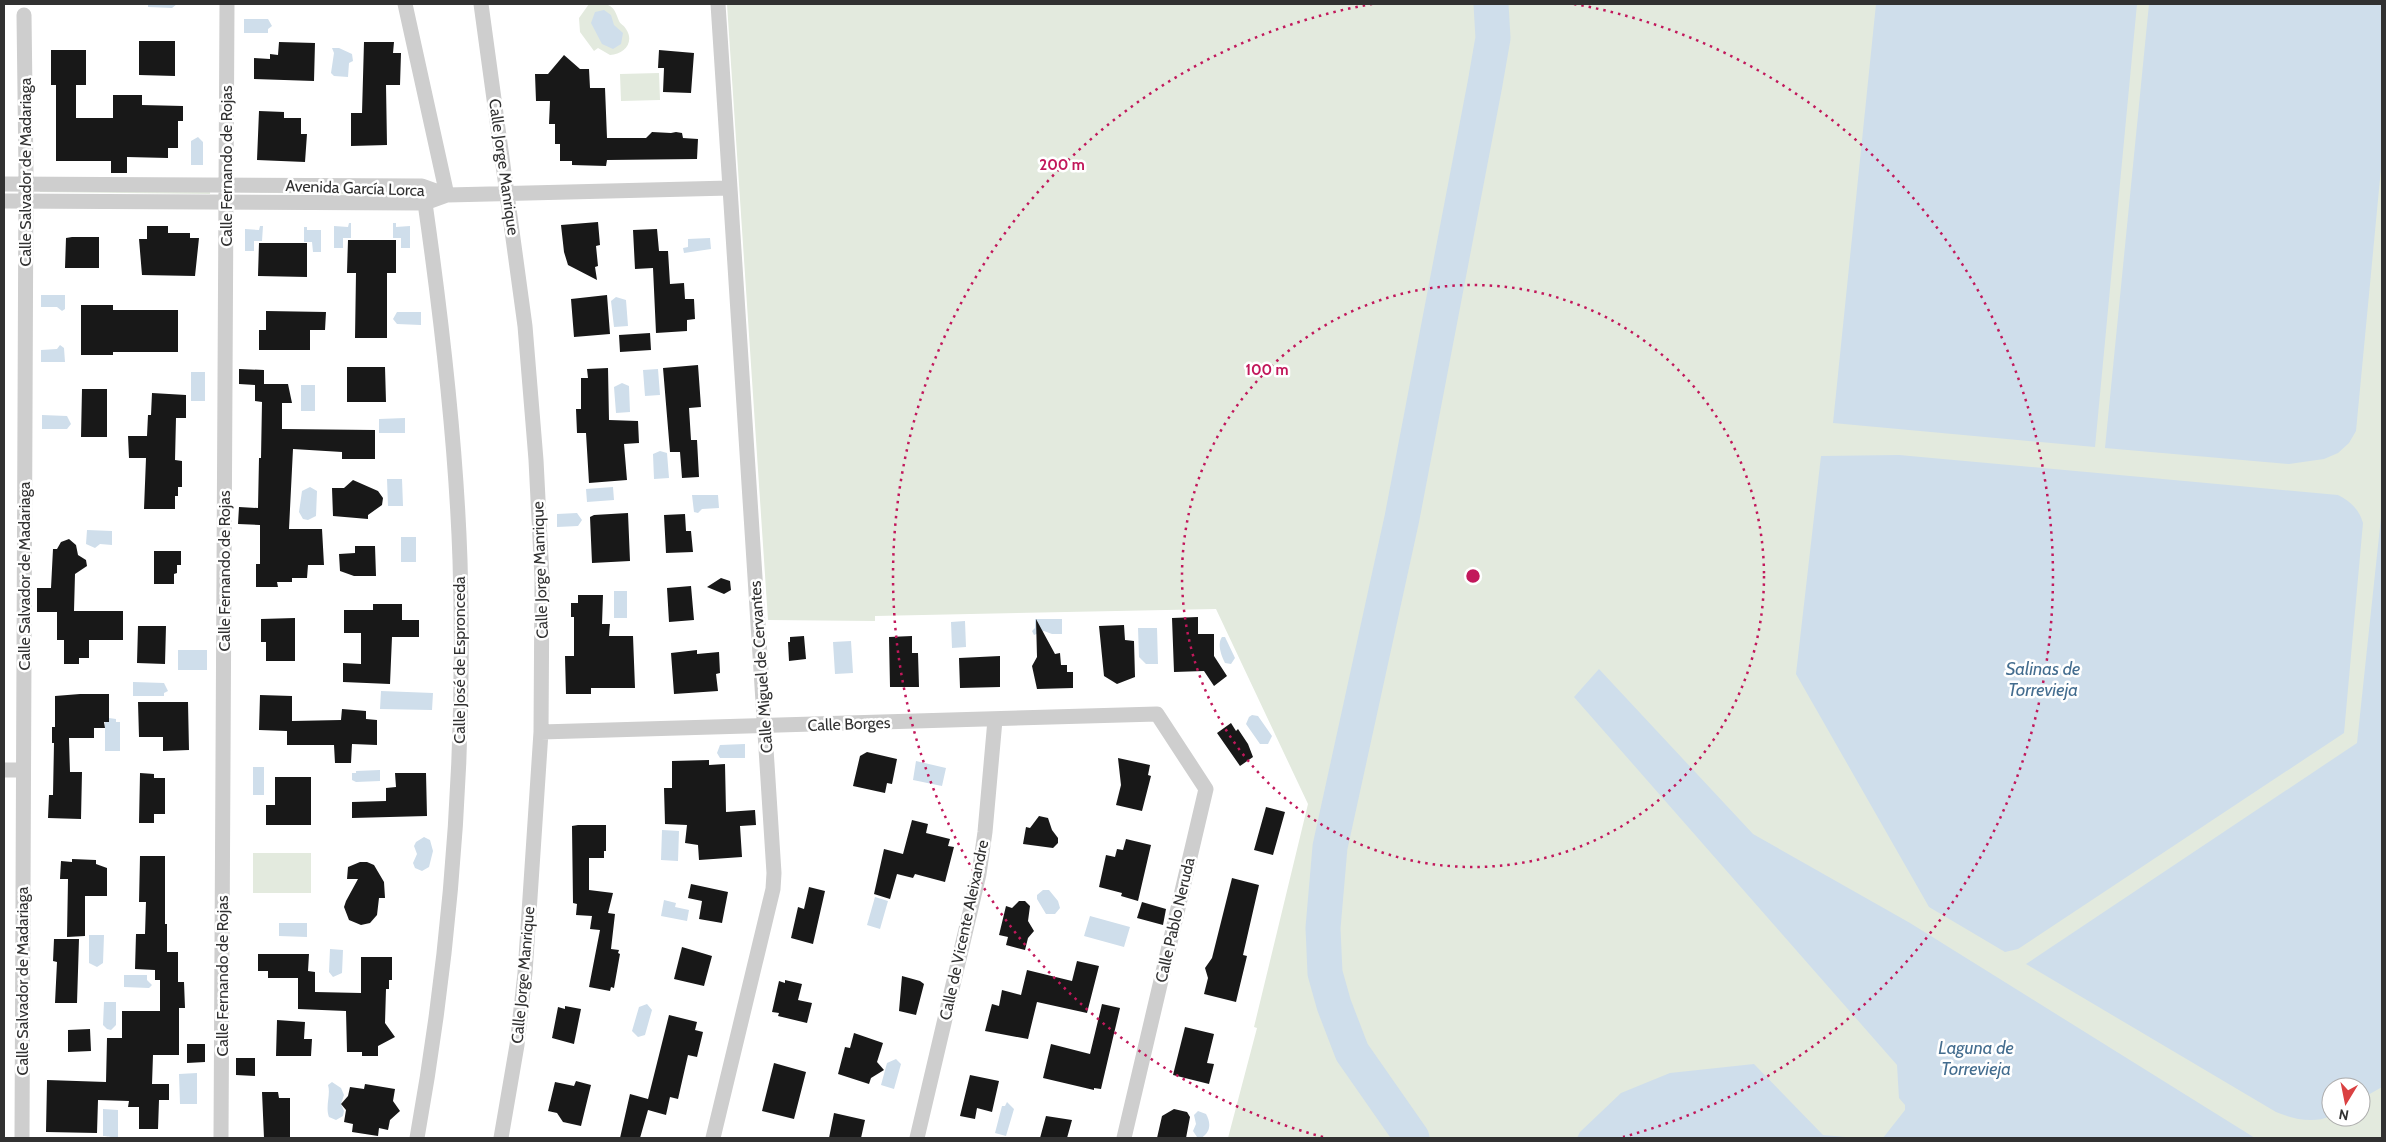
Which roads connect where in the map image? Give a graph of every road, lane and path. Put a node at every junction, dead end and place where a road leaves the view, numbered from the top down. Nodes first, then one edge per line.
1 (227, 4) edge
2 (405, 4) edge
3 (481, 4) edge
4 (718, 4) edge
5 (24, 15) dead end
6 (4, 184) edge
7 (26, 184) junction
8 (225, 185) junction
9 (730, 188) junction
10 (508, 193) junction
11 (446, 195) junction
12 (4, 201) edge
13 (26, 201) junction
14 (225, 202) junction
15 (425, 203) junction
16 (1158, 714) joint
17 (995, 720) junction
18 (764, 727) junction
19 (541, 732) junction
20 (4, 770) edge
21 (23, 770) junction
22 (22, 1138) edge
23 (221, 1138) edge
24 (416, 1138) edge
25 (501, 1138) edge
26 (713, 1138) edge
27 (917, 1138) edge
28 (1124, 1138) edge

1 - 8 street, Calle Fernando de Rojas
2 - 11 street
3 - 10 street, Calle Jorge Manrique
4 - 9 street
5 - 7 street, Calle Salvador de Madariaga
6 - 7 street, Avenida García Lorca
7 - 8 street, Avenida García Lorca
7 - 13 street, Calle Salvador de Madariaga
8 - 11 street, Avenida García Lorca
8 - 14 street, Calle Fernando de Rojas
9 - 10 street, Avenida García Lorca
9 - 18 street, Calle Miguel de Cervantes
10 - 11 street, Avenida García Lorca
10 - 19 street, Calle Jorge Manrique
11 - 15 street
12 - 13 street, Avenida García Lorca
13 - 14 street, Avenida García Lorca
13 - 21 street, Calle Salvador de Madariaga
14 - 15 street, Avenida García Lorca
14 - 23 street, Calle Fernando de Rojas
15 - 24 street, Calle José de Espronceda
16 - 17 street, Calle Borges
16 - 28 street, Calle Pablo Neruda
17 - 18 street, Calle Borges
17 - 27 street, Calle de Vicente Aleixandre
18 - 19 street, Calle Borges
18 - 26 street, Calle Miguel de Cervantes
19 - 25 street, Calle Jorge Manrique
20 - 21 street
21 - 22 street, Calle Salvador de Madariaga

